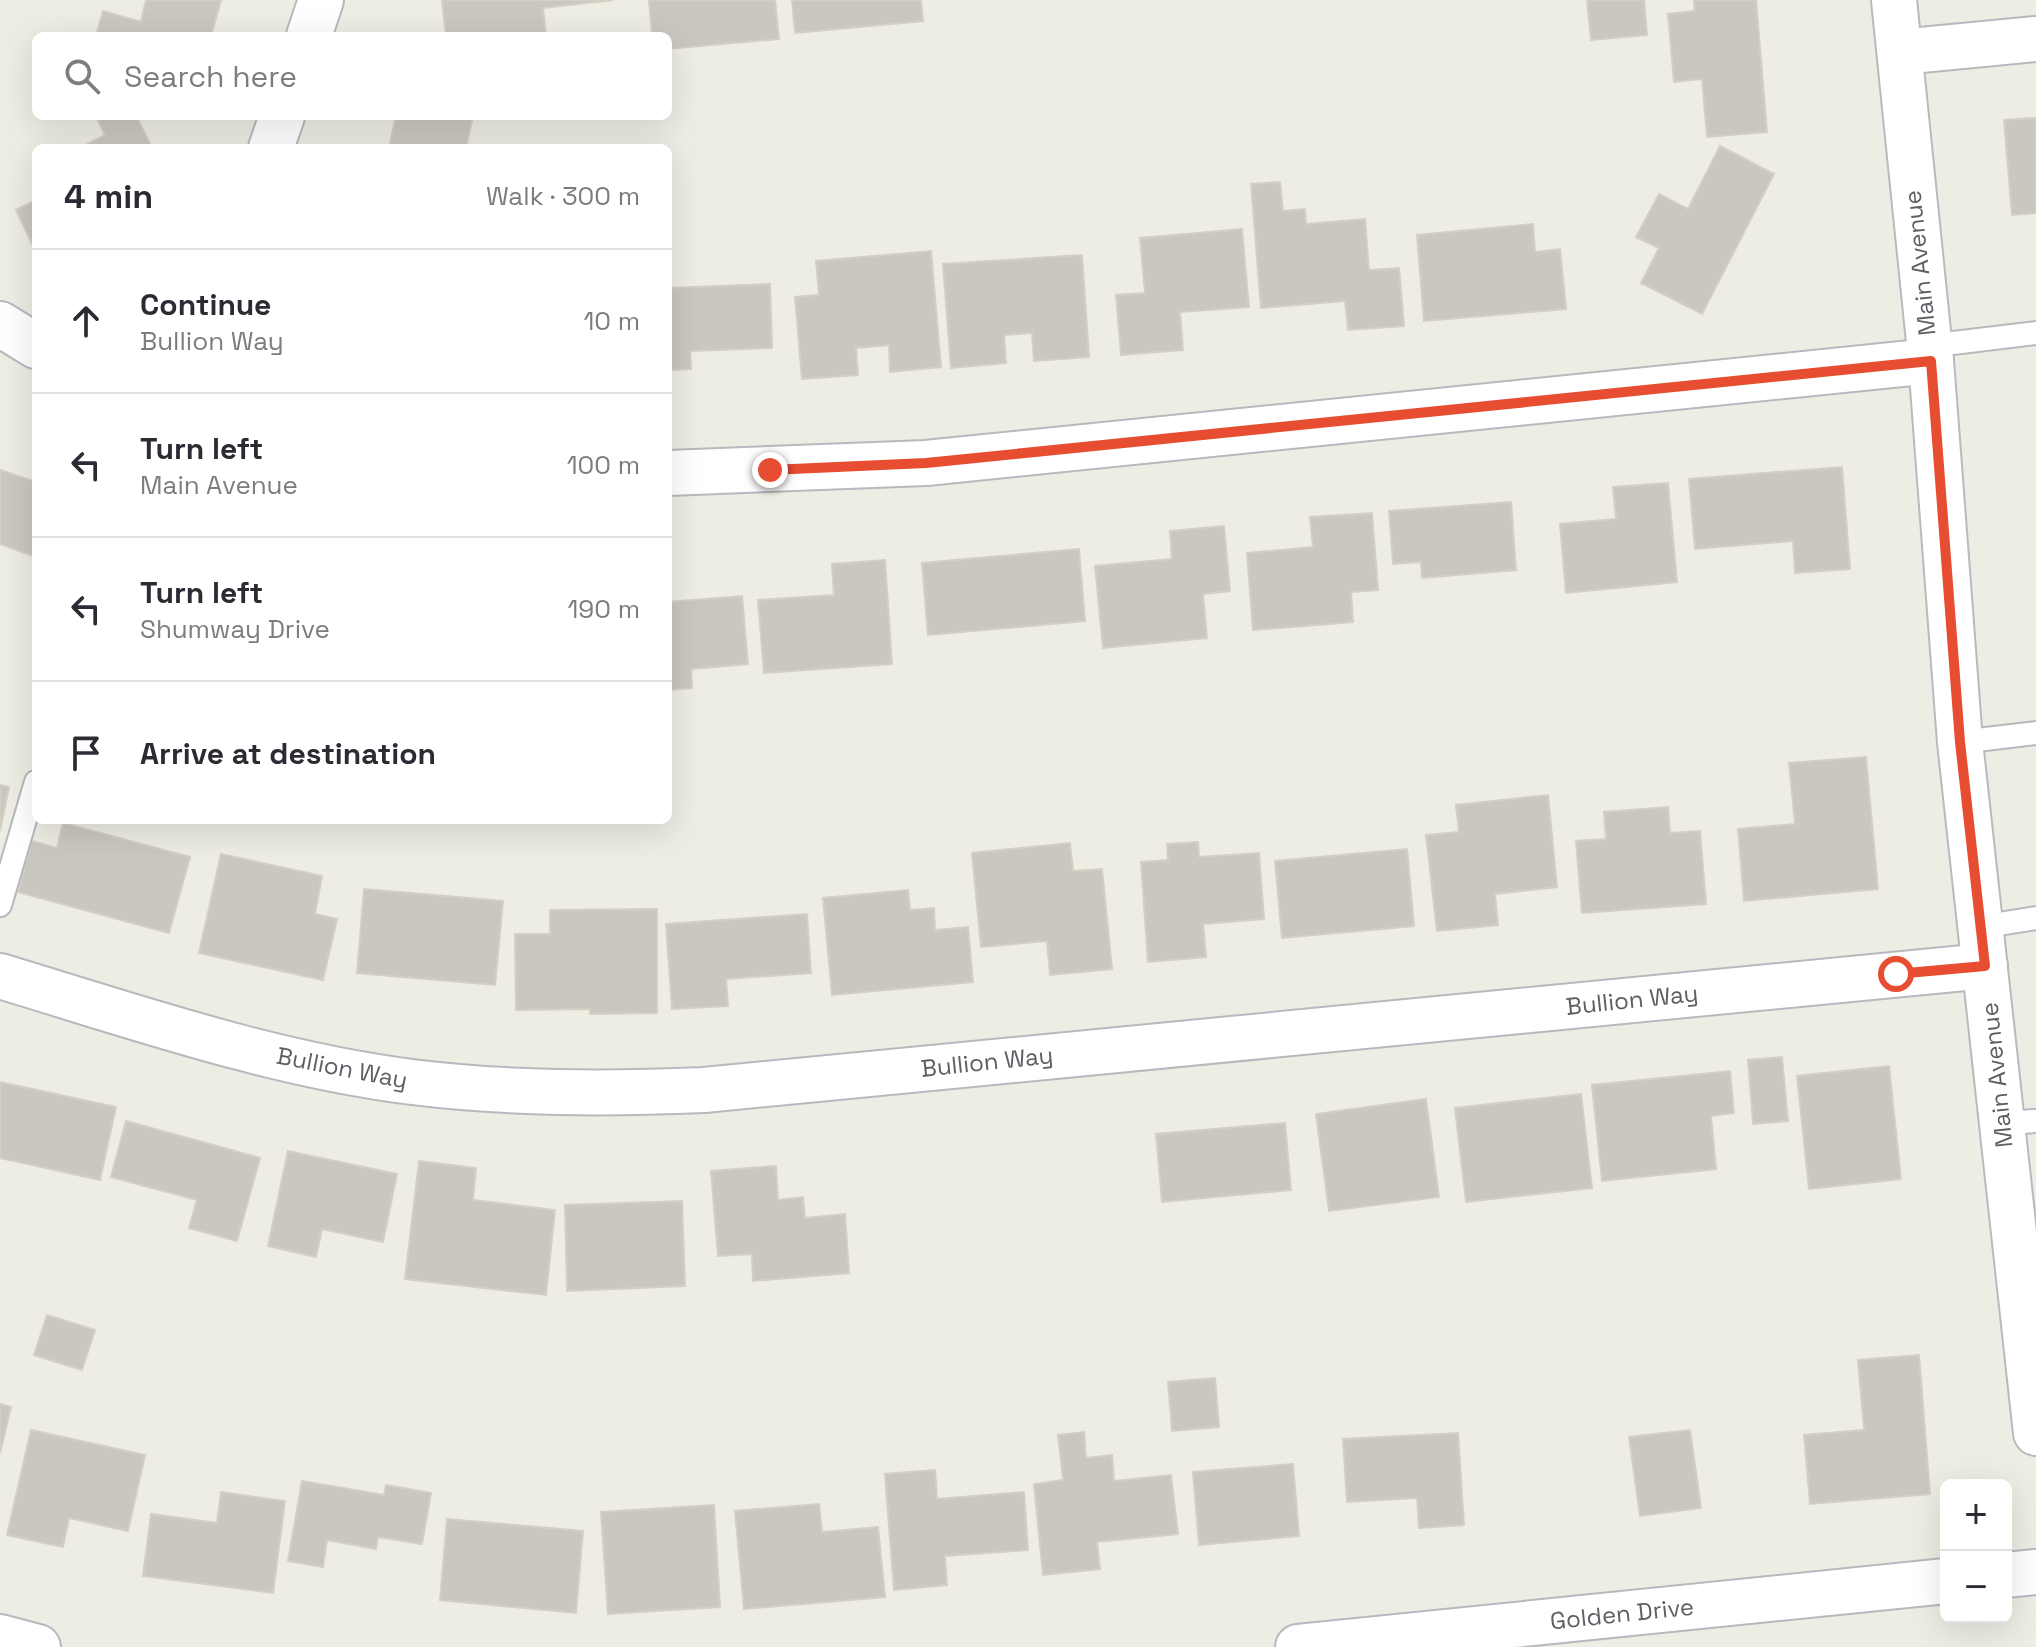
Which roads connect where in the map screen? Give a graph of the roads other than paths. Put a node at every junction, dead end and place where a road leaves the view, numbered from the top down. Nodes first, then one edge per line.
1 (321, 0) edge
2 (1894, 0) edge
3 (310, 32) edge
4 (2036, 39) edge
5 (1900, 52) junction
6 (281, 120) edge
7 (272, 144) edge
8 (0, 324) edge
9 (2036, 333) edge
10 (32, 344) edge
11 (1929, 354) junction
12 (672, 473) edge
13 (2036, 733) edge
14 (1960, 742) junction
15 (32, 796) edge
16 (0, 905) edge
17 (2036, 918) edge
18 (1983, 946) junction
19 (0, 976) edge
20 (2019, 1122) edge
21 (2036, 1433) edge
22 (2036, 1572) edge
23 (2012, 1574) edge
24 (1940, 1582) edge
25 (0, 1637) edge
26 (38, 1647) edge
27 (1298, 1647) edge

1 - 3 street
2 - 5 street, Main Avenue
4 - 5 street
5 - 11 street, Main Avenue
6 - 7 street
8 - 10 street
9 - 11 lane
11 - 12 street
11 - 14 street, Main Avenue
13 - 14 lane
14 - 18 street, Main Avenue
15 - 16 lane
17 - 18 lane
18 - 19 street, Bullion Way
18 - 20 street, Main Avenue
20 - 21 street, Main Avenue
22 - 23 street
24 - 27 street, Golden Drive
25 - 26 street

